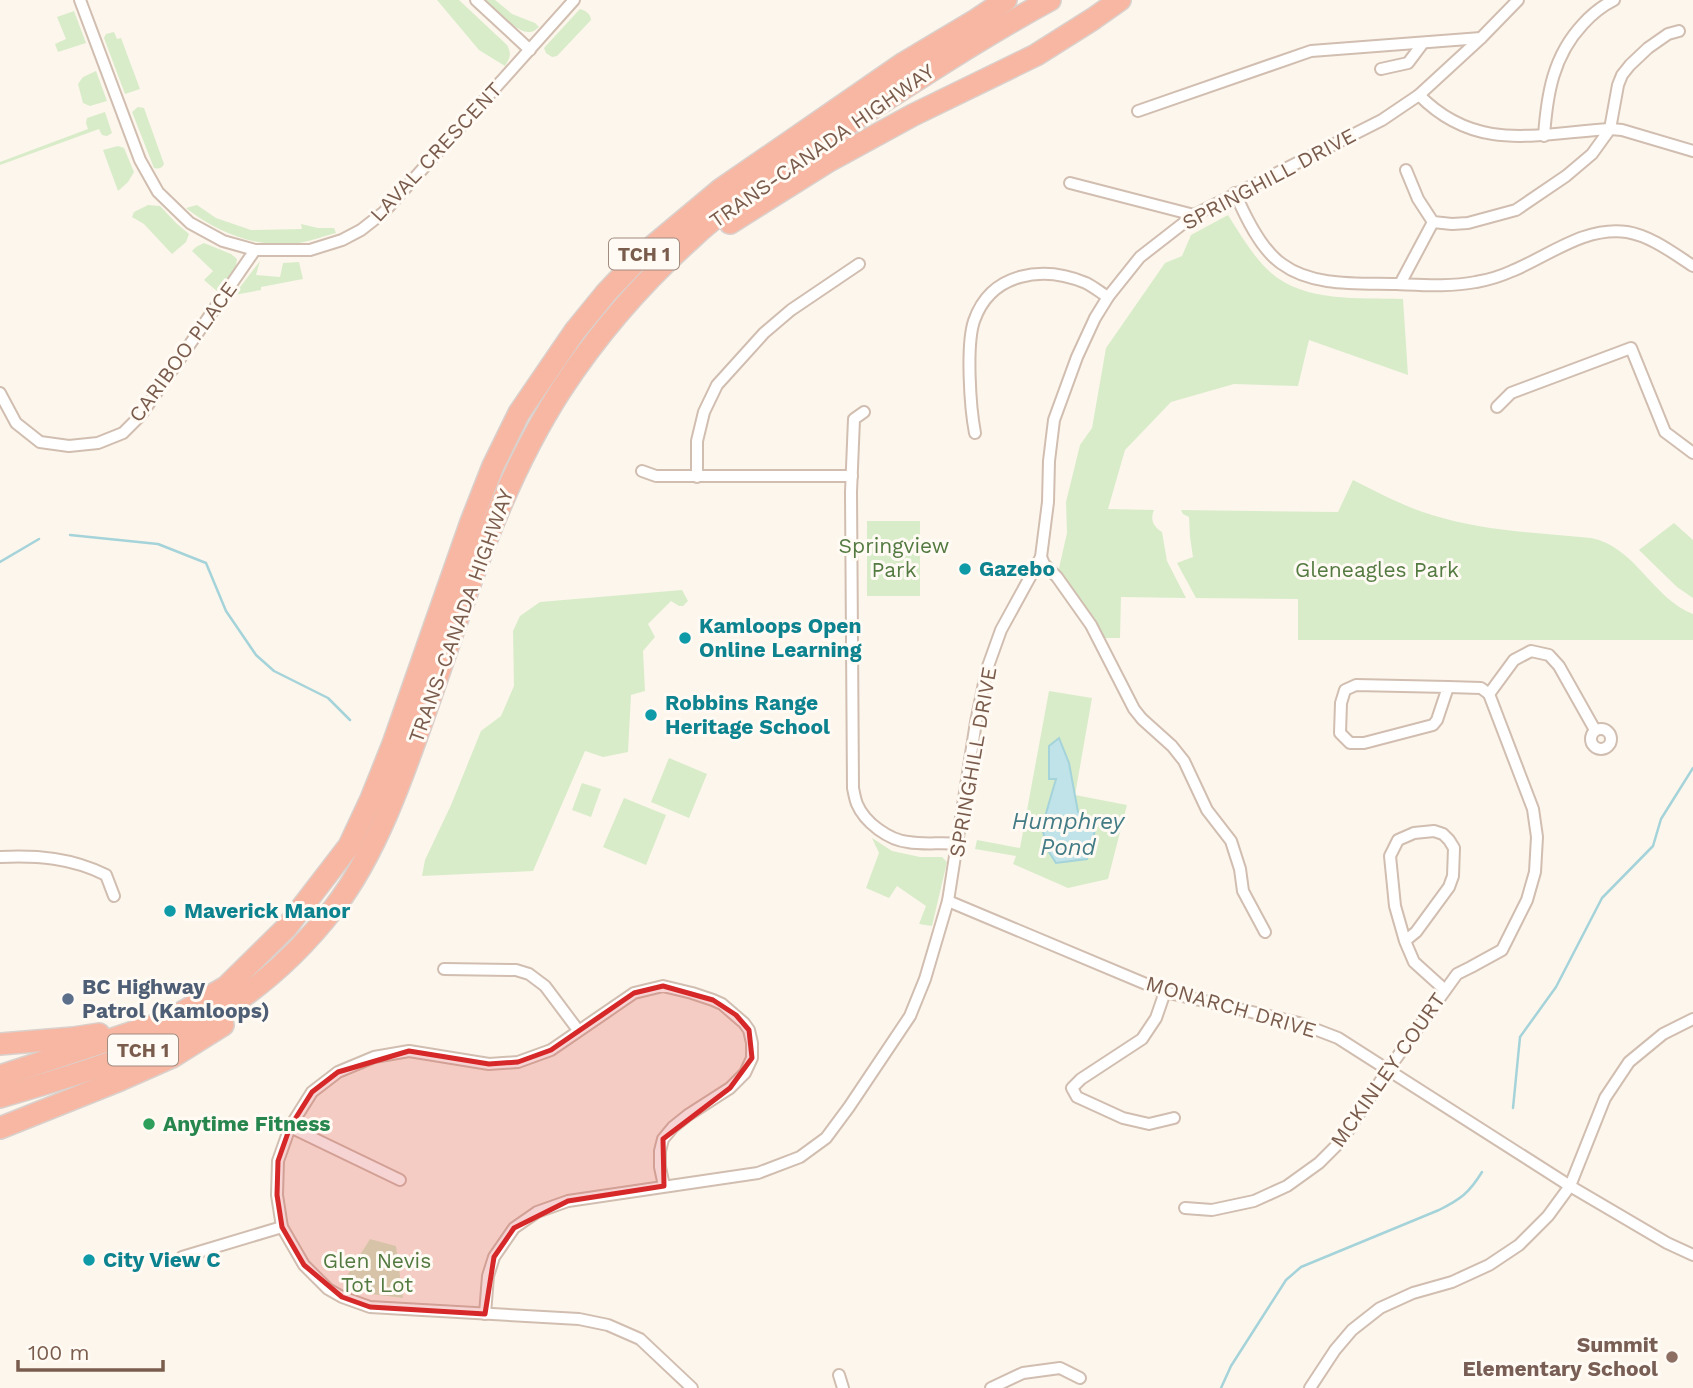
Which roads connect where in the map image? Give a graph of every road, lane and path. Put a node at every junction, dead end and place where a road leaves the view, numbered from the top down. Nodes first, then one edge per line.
1 (80, 0) edge
2 (475, 0) edge
3 (574, 0) edge
4 (981, 0) edge
5 (1006, 0) edge
6 (1050, 0) edge
7 (1120, 0) edge
8 (1518, 0) edge
9 (1614, 0) edge
10 (1679, 31) dead end
11 (1481, 38) junction
12 (1423, 43) junction
13 (530, 50) junction
14 (904, 63) junction
15 (1381, 69) dead end
16 (1419, 95) junction
17 (1138, 111) dead end
18 (1610, 129) junction
19 (1544, 136) junction
20 (1693, 151) edge
21 (1406, 170) dead end
22 (1070, 183) dead end
23 (1235, 193) junction
24 (1194, 215) junction
25 (1433, 222) junction
26 (255, 250) junction
27 (859, 264) dead end
28 (1693, 266) edge
29 (656, 275) junction
30 (1400, 284) junction
31 (1108, 297) junction
32 (0, 393) edge
33 (1497, 407) dead end
34 (864, 412) dead end
35 (975, 433) dead end
36 (1693, 435) edge
37 (1684, 444) junction
38 (1693, 453) edge
39 (642, 471) dead end
40 (852, 476) junction
41 (696, 477) junction
42 (1041, 557) junction
43 (1448, 687) junction
44 (1489, 694) junction
45 (1595, 730) dead end
46 (958, 844) junction
47 (0, 857) edge
48 (114, 896) dead end
49 (948, 901) junction
50 (1265, 932) dead end
51 (1405, 941) junction
52 (444, 969) dead end
53 (272, 975) junction
54 (1445, 990) junction
55 (1165, 992) junction
56 (1693, 1019) edge
57 (167, 1021) junction
58 (578, 1030) junction
59 (0, 1044) edge
60 (1387, 1071) junction
61 (0, 1076) edge
62 (0, 1097) edge
63 (1174, 1118) dead end
64 (290, 1127) junction
65 (0, 1128) edge
66 (400, 1180) dead end
67 (664, 1186) junction
68 (1570, 1186) junction
69 (1185, 1209) dead end
70 (282, 1227) junction
71 (1693, 1255) edge
72 (182, 1257) dead end
73 (485, 1314) junction
74 (839, 1375) dead end
75 (1080, 1378) dead end
76 (1311, 1385) edge
77 (692, 1388) edge
78 (843, 1388) edge
79 (991, 1388) edge
80 (1324, 1388) edge

1 - 26 street, LAVAL CRESCENT
2 - 13 street
3 - 13 street, LAVAL CRESCENT
4 - 14 highway
5 - 14 highway, TRANS-CANADA HIGHWAY / TCH 1
6 - 29 highway, TRANS-CANADA HIGHWAY / TCH 1
7 - 29 highway
8 - 11 street, SPRINGHILL DRIVE
9 - 19 street
10 - 18 street
11 - 12 street
11 - 16 street, SPRINGHILL DRIVE
12 - 15 street
12 - 17 street
13 - 26 street, LAVAL CRESCENT
14 - 57 highway, TRANS-CANADA HIGHWAY / TCH 1
16 - 19 street
16 - 23 street, SPRINGHILL DRIVE
18 - 19 street
18 - 20 street
18 - 25 street
21 - 25 street
22 - 24 street
23 - 24 street, SPRINGHILL DRIVE
23 - 30 street
24 - 31 street, SPRINGHILL DRIVE
25 - 30 street
26 - 32 street, CARIBOO PLACE
27 - 41 street
28 - 30 street
29 - 53 highway, TRANS-CANADA HIGHWAY / TCH 1
31 - 35 street
31 - 42 street, SPRINGHILL DRIVE
33 - 37 street
34 - 40 street
36 - 37 street
37 - 38 street
39 - 41 street
40 - 41 street
40 - 46 street
42 - 46 street, SPRINGHILL DRIVE
42 - 50 street
43 - 43 street
43 - 44 street
44 - 45 street
44 - 54 street, MCKINLEY COURT
46 - 49 street, SPRINGHILL DRIVE
47 - 48 street
49 - 55 street, MONARCH DRIVE
49 - 67 street, SPRINGHILL DRIVE
51 - 51 street
51 - 54 street
52 - 58 street
53 - 62 highway, TRANS-CANADA HIGHWAY / TCH 1
53 - 65 highway
54 - 60 street, MCKINLEY COURT
55 - 60 street, MONARCH DRIVE
55 - 63 street
56 - 68 street
57 - 59 highway
57 - 61 highway, TRANS-CANADA HIGHWAY / TCH 1
58 - 64 street
58 - 67 street
60 - 68 street, MONARCH DRIVE
60 - 69 street, MCKINLEY COURT
64 - 66 street
64 - 70 street
67 - 73 street, SPRINGHILL DRIVE
68 - 71 street, MONARCH DRIVE
68 - 76 street
70 - 72 street
70 - 73 street
73 - 77 street
74 - 78 street
75 - 79 street
76 - 80 street

